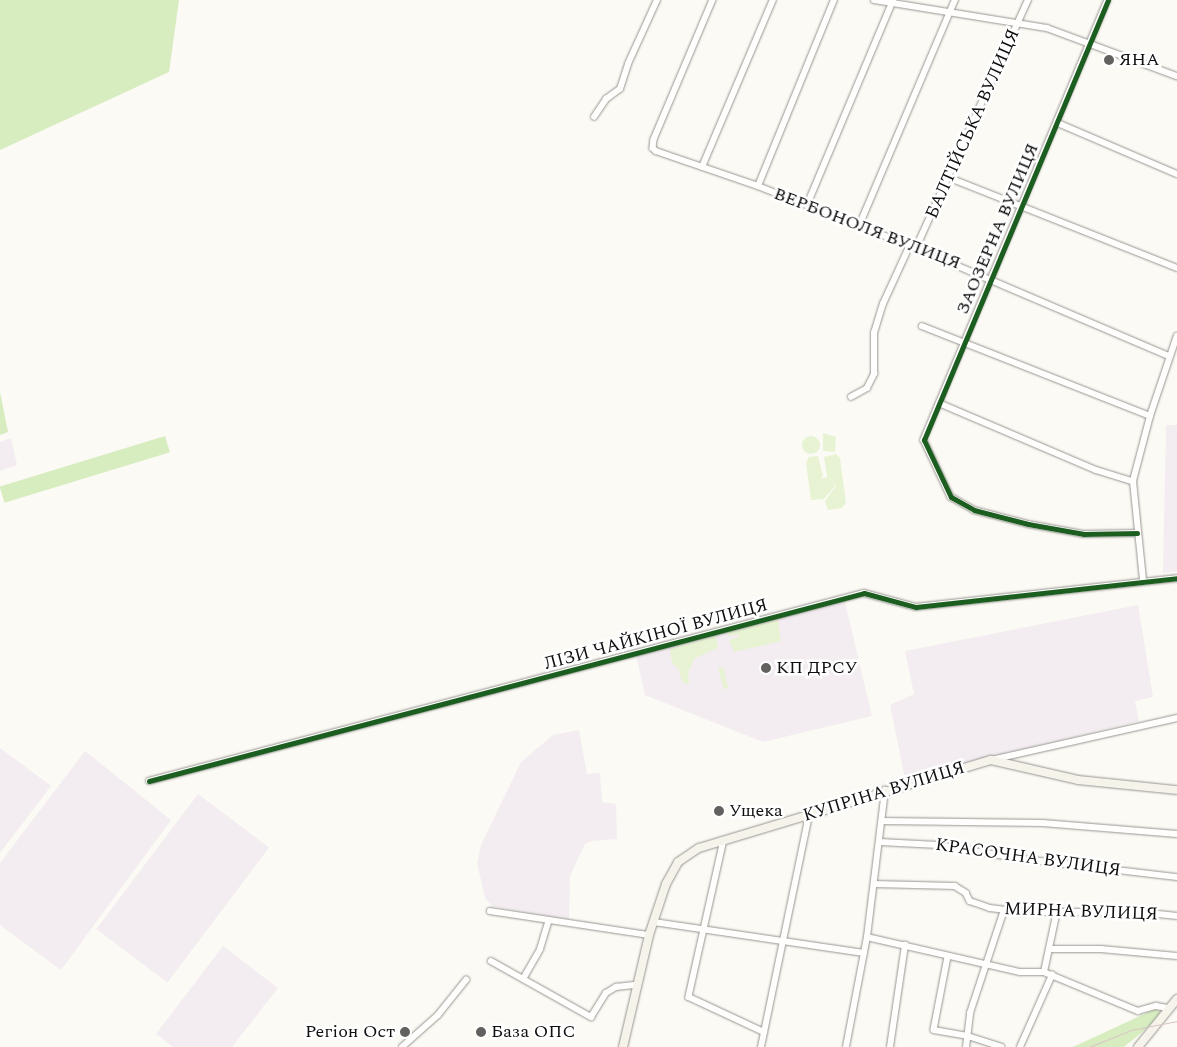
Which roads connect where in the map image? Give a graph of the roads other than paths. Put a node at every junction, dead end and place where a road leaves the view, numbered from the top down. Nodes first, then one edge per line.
1 (657, 0) edge
2 (713, 0) edge
3 (773, 0) edge
4 (834, 0) edge
5 (874, 0) edge
6 (955, 0) edge
7 (1028, 0) edge
8 (1108, 0) edge
9 (892, 1) edge
10 (950, 11) junction
11 (1019, 22) junction
12 (1092, 42) junction
13 (1177, 76) edge
14 (594, 117) dead end
15 (1058, 123) junction
16 (702, 167) junction
17 (1177, 174) edge
18 (950, 178) junction
19 (758, 186) junction
20 (1023, 204) junction
21 (807, 205) junction
22 (860, 226) junction
23 (913, 247) junction
24 (1177, 268) edge
25 (992, 278) junction
26 (922, 326) dead end
27 (1177, 336) edge
28 (964, 341) junction
29 (1169, 356) junction
30 (851, 397) dead end
31 (939, 403) junction
32 (1150, 416) junction
33 (1133, 481) junction
34 (1137, 533) junction
35 (1177, 578) edge
36 (1143, 580) junction
37 (1177, 718) edge
38 (991, 760) junction
39 (149, 782) dead end
40 (885, 790) junction
41 (1177, 790) edge
42 (809, 815) junction
43 (882, 821) junction
44 (1177, 834) edge
45 (724, 840) junction
46 (880, 842) junction
47 (1177, 877) edge
48 (874, 884) junction
49 (1004, 910) junction
50 (490, 911) dead end
51 (1057, 911) junction
52 (1177, 916) edge
53 (549, 920) junction
54 (654, 922) junction
55 (704, 930) junction
56 (649, 935) junction
57 (867, 937) junction
58 (785, 941) junction
59 (905, 945) junction
60 (1049, 950) junction
61 (864, 953) junction
62 (1177, 956) edge
63 (948, 957) junction
64 (490, 961) dead end
65 (989, 964) junction
66 (1044, 972) junction
67 (1052, 975) junction
68 (523, 979) junction
69 (466, 980) dead end
70 (636, 985) junction
71 (1177, 999) edge
72 (1169, 1008) junction
73 (764, 1032) junction
74 (968, 1036) junction
75 (402, 1047) edge
76 (622, 1047) edge
77 (761, 1047) edge
78 (846, 1047) edge
79 (890, 1047) edge
80 (966, 1047) edge
81 (1001, 1047) edge
82 (1020, 1047) edge
83 (1138, 1047) edge

1 - 14 street
2 - 16 street, ВЕРБОНОЛЯ ВУЛИЦЯ
3 - 16 street
4 - 19 street
5 - 9 street
6 - 10 street
7 - 11 street, БАЛТІЙСЬКА ВУЛИЦЯ
8 - 12 street, ЗАОЗЕРНА ВУЛИЦЯ
9 - 10 street
9 - 21 street
10 - 11 street
10 - 22 street
11 - 12 street
11 - 18 street, БАЛТІЙСЬКА ВУЛИЦЯ
12 - 13 street
12 - 15 street, ЗАОЗЕРНА ВУЛИЦЯ
15 - 17 street
15 - 20 street, ЗАОЗЕРНА ВУЛИЦЯ
16 - 19 street, ВЕРБОНОЛЯ ВУЛИЦЯ
18 - 20 street
18 - 23 street, БАЛТІЙСЬКА ВУЛИЦЯ
19 - 21 street, ВЕРБОНОЛЯ ВУЛИЦЯ
20 - 24 street
20 - 25 street, ЗАОЗЕРНА ВУЛИЦЯ
21 - 22 street, ВЕРБОНОЛЯ ВУЛИЦЯ
22 - 23 street, ВЕРБОНОЛЯ ВУЛИЦЯ
23 - 25 street, ВЕРБОНОЛЯ ВУЛИЦЯ
23 - 30 street, БАЛТІЙСЬКА ВУЛИЦЯ
25 - 28 street, ЗАОЗЕРНА ВУЛИЦЯ
25 - 29 street, ВЕРБОНОЛЯ ВУЛИЦЯ
26 - 28 street
27 - 29 street
28 - 31 street, ЗАОЗЕРНА ВУЛИЦЯ
28 - 32 street
29 - 32 street
31 - 33 street
31 - 34 street, ЗАОЗЕРНА ВУЛИЦЯ
32 - 33 street
33 - 34 street
34 - 36 street
35 - 36 street, ЛІЗИ ЧАЙКІНОЇ ВУЛИЦЯ
36 - 39 street, ЛІЗИ ЧАЙКІНОЇ ВУЛИЦЯ
37 - 38 street, КУПРІНА ВУЛИЦЯ
38 - 40 main road, КУПРІНА ВУЛИЦЯ
38 - 41 main road, КУПРІНА ВУЛИЦЯ
40 - 42 main road, КУПРІНА ВУЛИЦЯ
40 - 43 street
42 - 45 main road, КУПРІНА ВУЛИЦЯ
42 - 58 street
43 - 44 street
43 - 46 street
45 - 54 main road, КУПРІНА ВУЛИЦЯ
45 - 55 street
46 - 47 street, КРАСОЧНА ВУЛИЦЯ
46 - 48 street
48 - 49 street, МИРНА ВУЛИЦЯ
48 - 57 street
49 - 51 street, МИРНА ВУЛИЦЯ
49 - 65 street
50 - 53 street
51 - 52 street, МИРНА ВУЛИЦЯ
51 - 60 street
53 - 56 street
53 - 68 street
54 - 55 street
54 - 56 main road, КУПРІНА ВУЛИЦЯ
55 - 58 street
55 - 73 street
56 - 70 main road, КУПРІНА ВУЛИЦЯ
57 - 59 street
57 - 61 street
58 - 61 street
58 - 73 street
59 - 63 street
59 - 79 street
60 - 62 street
60 - 66 street
61 - 78 street
63 - 65 street
63 - 74 street
64 - 68 street
65 - 66 street
65 - 74 street
66 - 67 street
67 - 72 street
67 - 82 street
68 - 70 street
69 - 75 street
70 - 76 main road, КУПРІНА ВУЛИЦЯ
71 - 72 main road
72 - 83 main road
73 - 77 street
74 - 80 street
74 - 81 street

